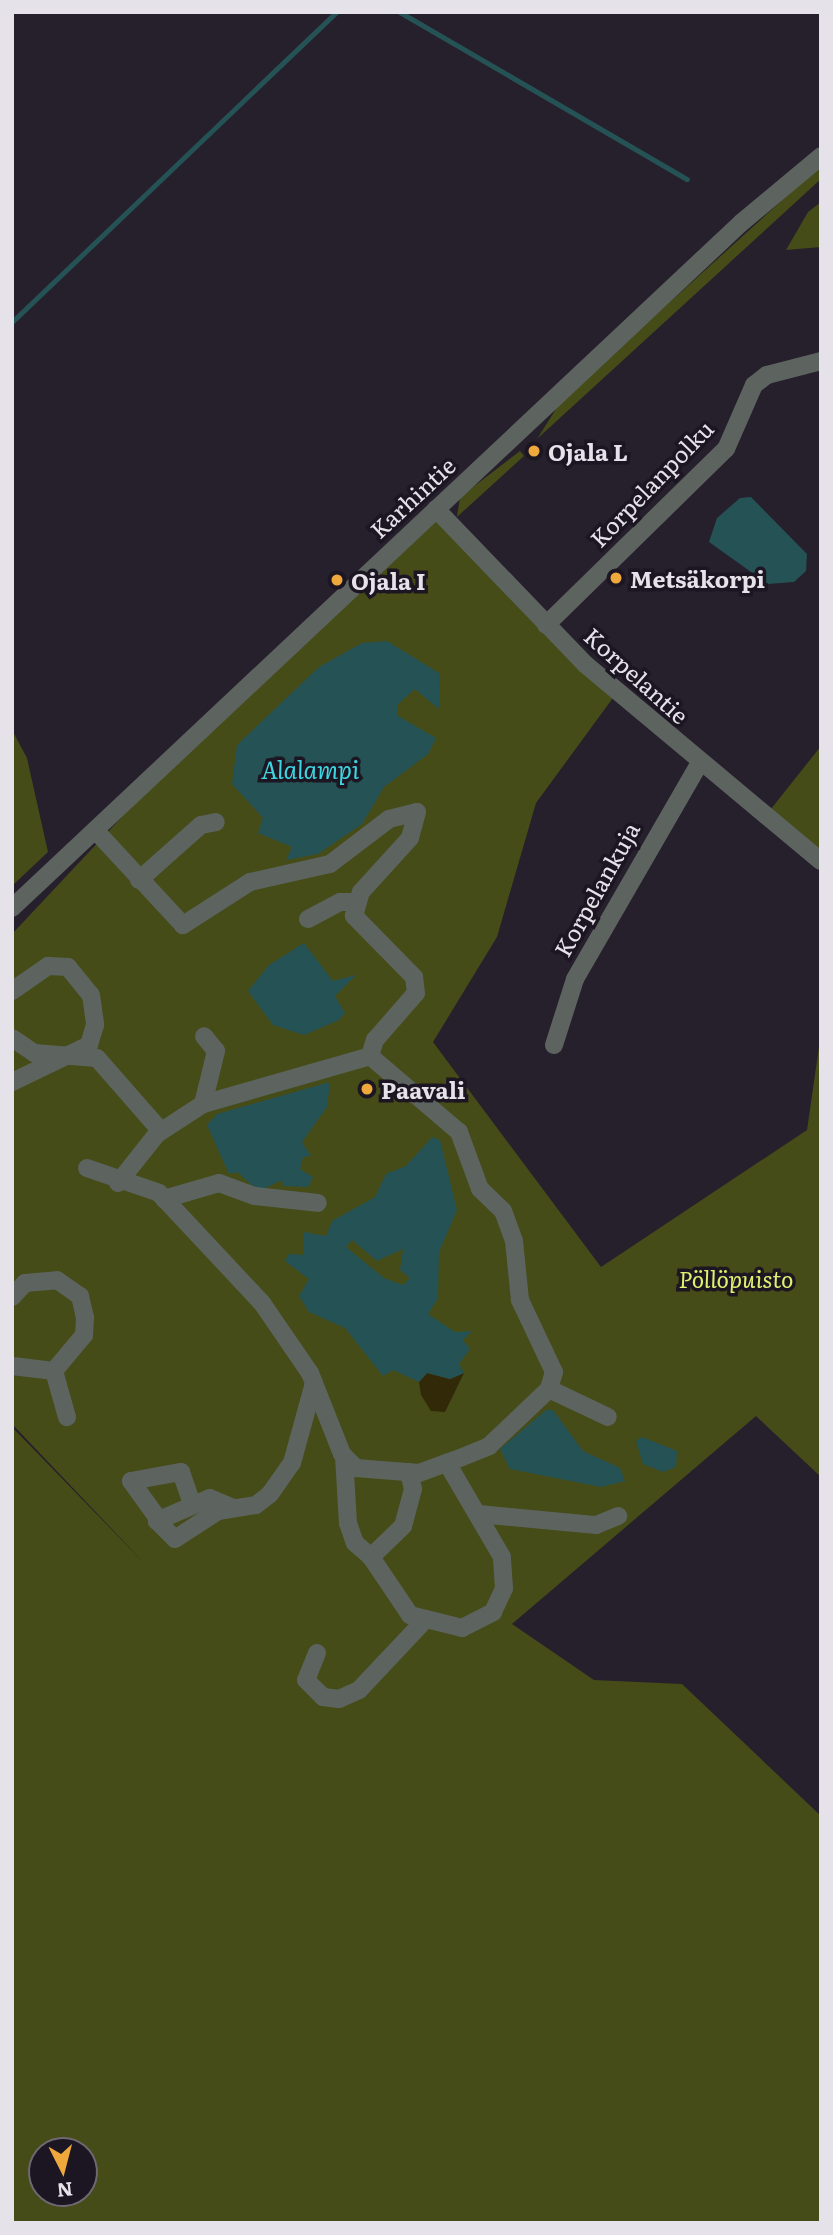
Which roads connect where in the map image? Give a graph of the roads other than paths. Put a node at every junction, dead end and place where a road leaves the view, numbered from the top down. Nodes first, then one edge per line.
1 (821, 156) edge
2 (821, 361) edge
3 (436, 509) junction
4 (546, 625) junction
5 (699, 764) junction
6 (216, 822) dead end
7 (95, 830) junction
8 (821, 861) edge
9 (139, 880) junction
10 (358, 902) junction
11 (12, 908) edge
12 (308, 919) dead end
13 (12, 991) edge
14 (204, 1036) dead end
15 (12, 1038) edge
16 (554, 1045) dead end
17 (370, 1056) junction
18 (65, 1059) junction
19 (12, 1082) edge
20 (203, 1104) junction
21 (162, 1131) junction
22 (87, 1168) dead end
23 (118, 1183) junction
24 (164, 1199) junction
25 (318, 1203) dead end
26 (12, 1297) edge
27 (12, 1366) edge
28 (54, 1371) junction
29 (314, 1383) junction
30 (549, 1389) junction
31 (67, 1417) dead end
32 (608, 1417) dead end
33 (344, 1456) junction
34 (447, 1463) junction
35 (410, 1472) junction
36 (192, 1504) junction
37 (231, 1507) junction
38 (479, 1514) junction
39 (618, 1516) dead end
40 (159, 1520) junction
41 (372, 1557) junction
42 (424, 1621) junction
43 (317, 1653) dead end

1 - 3 street, Karhintie
2 - 4 street, Korpelanpolku
3 - 4 street, Korpelantie
3 - 7 street, Karhintie
4 - 5 street, Korpelantie
5 - 8 street, Korpelantie
5 - 16 street, Korpelankuja
6 - 9 street
7 - 9 street
7 - 11 street, Karhintie
9 - 10 street
10 - 12 street
10 - 17 street
13 - 18 street
14 - 20 street
15 - 18 street
17 - 20 street
17 - 30 street
18 - 19 street
18 - 21 street
20 - 21 street
21 - 23 street
22 - 23 street
23 - 24 street
24 - 25 street
24 - 29 street
26 - 28 street
27 - 28 street
28 - 31 street
29 - 33 street
29 - 37 street
30 - 32 street
30 - 34 street
33 - 35 street
33 - 41 street
34 - 35 street
34 - 38 street
35 - 41 street
36 - 37 street
36 - 40 street
36 - 40 street
37 - 40 street
38 - 39 street
38 - 42 street
41 - 42 street
42 - 43 street

